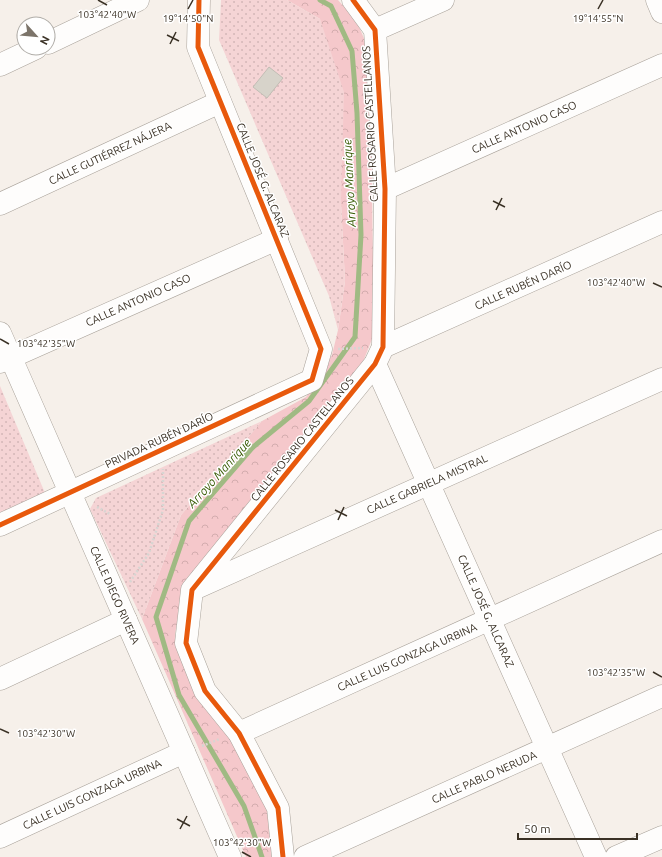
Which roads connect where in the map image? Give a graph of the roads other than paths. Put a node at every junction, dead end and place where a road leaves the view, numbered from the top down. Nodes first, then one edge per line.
1 (138, 0) edge
2 (199, 0) edge
3 (353, 0) edge
4 (443, 0) edge
5 (657, 0) edge
6 (662, 12) edge
7 (375, 30) junction
8 (56, 39) edge
9 (19, 56) edge
10 (0, 65) edge
11 (662, 65) edge
12 (220, 102) junction
13 (385, 189) junction
14 (0, 204) edge
15 (662, 222) edge
16 (277, 239) junction
17 (0, 333) edge
18 (379, 356) junction
19 (5, 359) edge
20 (316, 365) joint
21 (662, 379) edge
22 (429, 484) junction
23 (70, 492) junction
24 (0, 525) edge
25 (662, 541) edge
26 (192, 590) junction
27 (122, 610) junction
28 (490, 620) junction
29 (0, 679) edge
30 (662, 696) edge
31 (239, 733) junction
32 (547, 748) junction
33 (190, 749) junction
34 (662, 836) edge
35 (0, 837) edge
36 (230, 857) edge
37 (283, 857) edge
38 (305, 857) edge
39 (596, 857) edge
40 (616, 857) edge

1 - 8 street
2 - 12 street, CALLE JOSÉ G. ALCARAZ
3 - 7 street, CALLE ROSARIO CASTELLANOS
4 - 7 street
5 - 6 street
7 - 13 street, CALLE ROSARIO CASTELLANOS
9 - 10 street
11 - 13 street, CALLE ANTONIO CASO
12 - 14 street, CALLE GUTIÉRREZ NÁJERA
12 - 16 street, CALLE JOSÉ G. ALCARAZ
13 - 18 street, CALLE ROSARIO CASTELLANOS
15 - 18 street, CALLE RUBÉN DARÍO
16 - 19 street, CALLE ANTONIO CASO
16 - 20 street, CALLE JOSÉ G. ALCARAZ
17 - 19 street, CALLE DIEGO RIVERA
18 - 22 street, CALLE JOSÉ G. ALCARAZ
18 - 26 street, CALLE ROSARIO CASTELLANOS
19 - 23 street, CALLE DIEGO RIVERA
20 - 23 street, PRIVADA RUBÉN DARÍO
21 - 22 street, CALLE GABRIELA MISTRAL
22 - 26 street, CALLE GABRIELA MISTRAL
22 - 28 street, CALLE JOSÉ G. ALCARAZ
23 - 24 street, PRIVADA RUBÉN DARÍO
23 - 27 street, CALLE DIEGO RIVERA
25 - 28 street, CALLE LUIS GONZAGA URBINA
26 - 31 street
27 - 29 street
27 - 33 street, CALLE DIEGO RIVERA
28 - 31 street, CALLE LUIS GONZAGA URBINA
28 - 32 street, CALLE JOSÉ G. ALCARAZ
30 - 32 street, CALLE PABLO NERUDA
31 - 37 street
32 - 38 street, CALLE PABLO NERUDA
32 - 39 street, CALLE JOSÉ G. ALCARAZ
33 - 35 street, CALLE LUIS GONZAGA URBINA
33 - 36 street, CALLE DIEGO RIVERA
34 - 40 street

